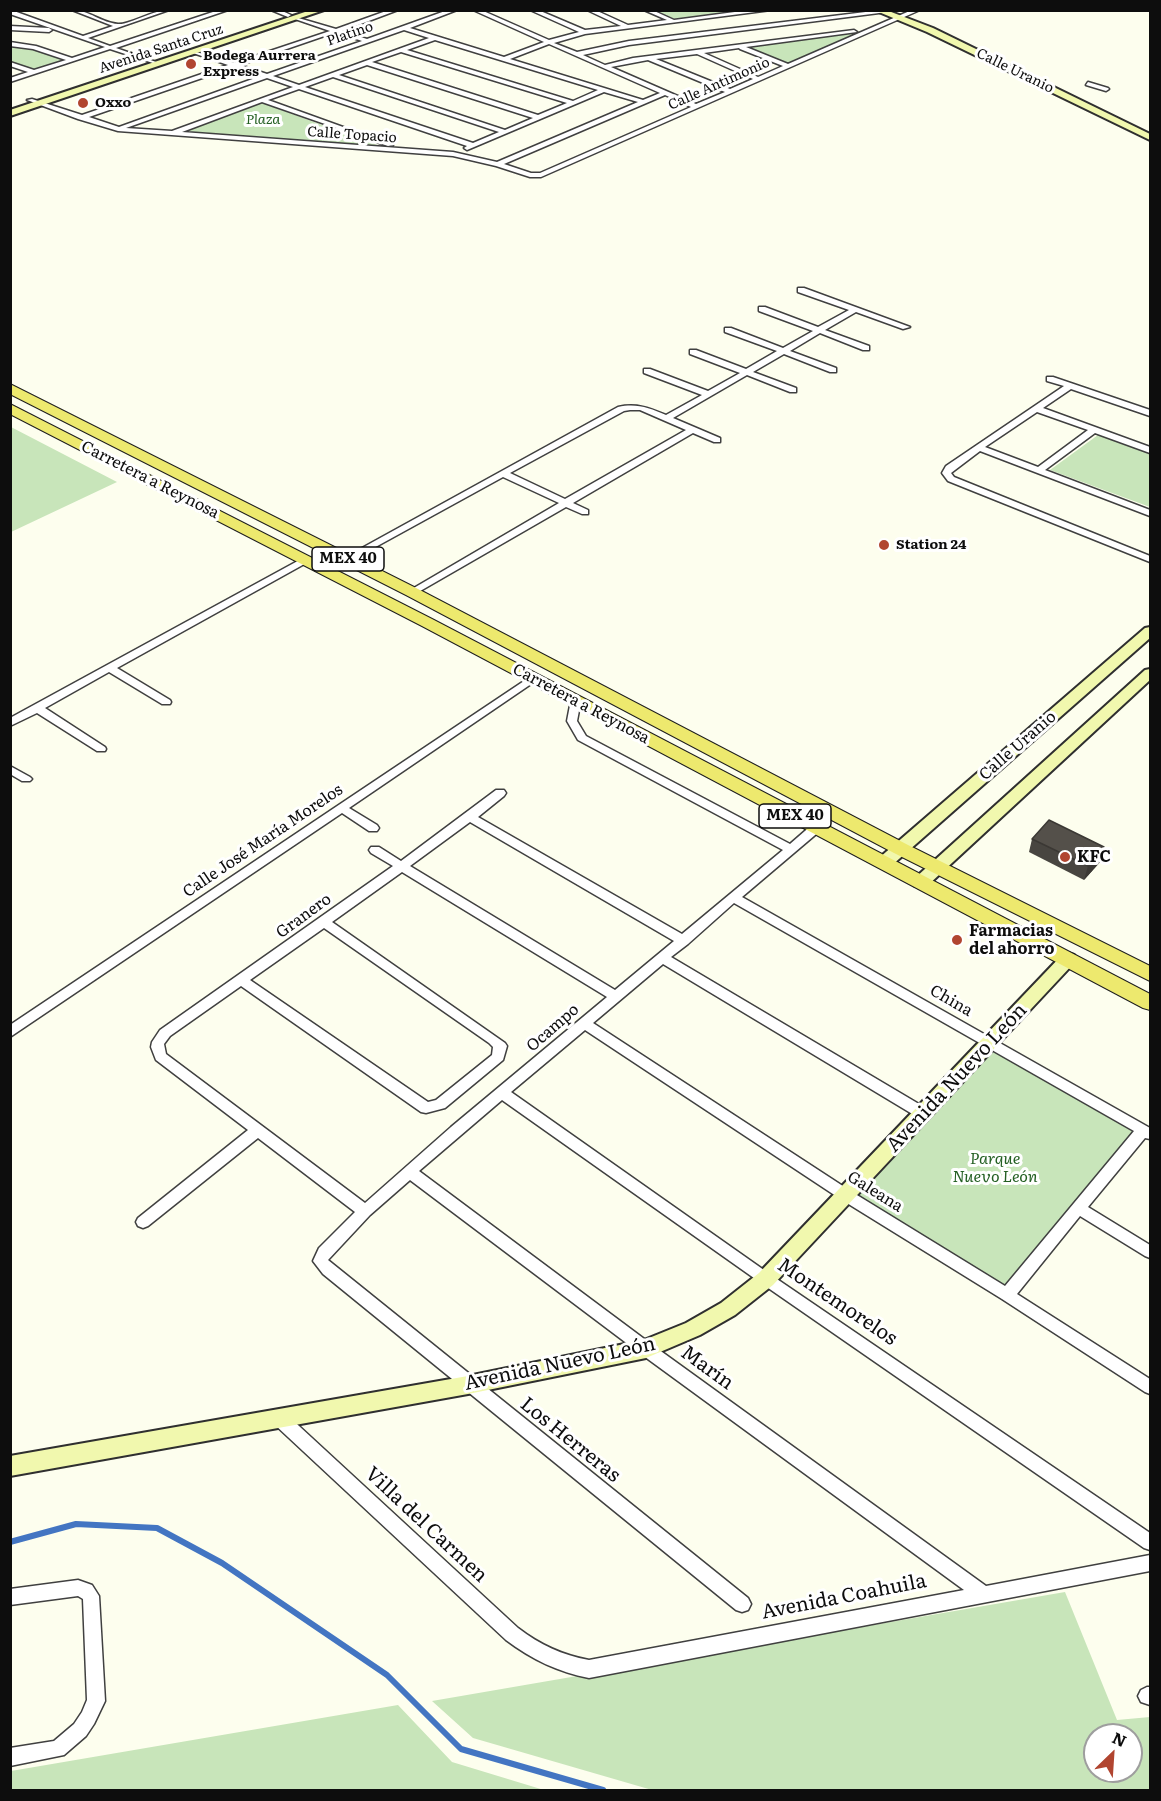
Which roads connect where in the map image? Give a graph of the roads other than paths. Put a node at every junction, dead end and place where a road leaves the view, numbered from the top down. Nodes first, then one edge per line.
1 (74, 10) edge
2 (138, 10) edge
3 (167, 10) edge
4 (226, 10) edge
5 (273, 10) edge
6 (320, 10) edge
7 (396, 10) edge
8 (455, 10) edge
9 (475, 10) edge
10 (532, 10) edge
11 (590, 10) edge
12 (646, 10) edge
13 (769, 10) edge
14 (918, 10) edge
15 (760, 11) edge
16 (881, 11) edge
17 (10, 12) edge
18 (295, 14) edge
19 (902, 14) edge
20 (152, 15) junction
21 (697, 19) junction
22 (674, 22) junction
23 (119, 26) junction
24 (630, 27) junction
25 (10, 28) edge
26 (404, 28) junction
27 (337, 30) junction
28 (870, 30) junction
29 (66, 31) junction
30 (584, 32) junction
31 (729, 32) junction
32 (739, 36) dead end
33 (82, 38) junction
34 (434, 38) junction
35 (749, 40) dead end
36 (368, 41) junction
37 (550, 42) junction
38 (10, 44) edge
39 (760, 44) junction
40 (740, 47) junction
41 (110, 48) junction
42 (401, 50) junction
43 (195, 52) junction
44 (697, 52) junction
45 (578, 54) junction
46 (649, 58) junction
47 (504, 59) junction
48 (73, 60) junction
49 (153, 62) junction
50 (368, 63) junction
51 (10, 64) edge
52 (235, 66) junction
53 (606, 66) junction
54 (788, 66) junction
55 (33, 72) junction
56 (334, 75) junction
57 (266, 76) junction
58 (758, 78) junction
59 (10, 80) edge
60 (1088, 84) dead end
61 (298, 87) junction
62 (1106, 89) dead end
63 (604, 90) junction
64 (729, 91) junction
65 (664, 93) junction
66 (30, 100) junction
67 (264, 100) junction
68 (643, 102) junction
69 (573, 103) junction
70 (40, 104) junction
71 (10, 106) edge
72 (697, 107) junction
73 (10, 113) edge
74 (80, 118) junction
75 (540, 118) junction
76 (1141, 122) dead end
77 (118, 129) junction
78 (506, 132) junction
79 (171, 133) junction
80 (1150, 137) edge
81 (472, 145) junction
82 (405, 150) junction
83 (453, 154) junction
84 (498, 164) junction
85 (530, 175) joint
86 (801, 290) dead end
87 (762, 309) dead end
88 (856, 309) junction
89 (906, 327) dead end
90 (728, 330) dead end
91 (820, 330) junction
92 (866, 348) dead end
93 (784, 351) junction
94 (693, 352) dead end
95 (833, 370) dead end
96 (647, 371) dead end
97 (747, 373) junction
98 (1050, 379) dead end
99 (1070, 386) junction
100 (10, 388) edge
101 (793, 390) dead end
102 (708, 394) junction
103 (10, 408) edge
104 (1037, 408) junction
105 (1150, 413) edge
106 (667, 418) junction
107 (692, 430) junction
108 (1094, 430) junction
109 (717, 440) dead end
110 (979, 448) junction
111 (1150, 450) edge
112 (1038, 471) junction
113 (502, 473) junction
114 (566, 503) junction
115 (585, 512) dead end
116 (1150, 513) edge
117 (265, 539) junction
118 (347, 559) junction
119 (1150, 559) edge
120 (305, 560) junction
121 (322, 568) junction
122 (394, 583) junction
123 (412, 591) junction
124 (434, 603) junction
125 (428, 622) junction
126 (1150, 631) edge
127 (110, 668) junction
128 (1150, 673) edge
129 (533, 678) junction
130 (576, 700) junction
131 (166, 702) dead end
132 (38, 708) junction
133 (10, 723) edge
134 (101, 749) dead end
135 (669, 751) junction
136 (10, 768) edge
137 (747, 768) junction
138 (26, 779) dead end
139 (500, 793) dead end
140 (342, 808) junction
141 (470, 817) junction
142 (817, 827) junction
143 (374, 828) dead end
144 (790, 849) junction
145 (901, 849) junction
146 (375, 850) dead end
147 (885, 862) junction
148 (402, 865) junction
149 (937, 867) junction
150 (921, 882) junction
151 (735, 898) junction
152 (1002, 900) junction
153 (324, 922) junction
154 (684, 941) junction
155 (663, 958) junction
156 (1068, 959) junction
157 (1150, 974) edge
158 (242, 980) junction
159 (1150, 985) edge
160 (616, 996) junction
161 (1150, 1003) edge
162 (584, 1023) junction
163 (10, 1032) edge
164 (990, 1042) junction
165 (502, 1093) junction
166 (924, 1114) junction
167 (257, 1131) junction
168 (1147, 1132) edge
169 (411, 1172) junction
170 (846, 1196) junction
171 (1079, 1208) junction
172 (365, 1211) junction
173 (143, 1222) dead end
174 (1150, 1252) edge
175 (320, 1261) joint
176 (766, 1279) junction
177 (1007, 1295) junction
178 (646, 1349) junction
179 (468, 1385) junction
180 (1150, 1387) edge
181 (280, 1419) junction
182 (10, 1466) edge
183 (1150, 1542) edge
184 (1150, 1563) edge
185 (983, 1594) junction
186 (10, 1597) edge
187 (742, 1604) dead end
188 (546, 1658) joint
189 (10, 1757) edge

1 - 23 street
2 - 20 street
3 - 20 street
4 - 41 street
5 - 18 street
6 - 18 street, Avenida Santa Cruz
7 - 27 street
8 - 26 street, Platino
9 - 37 street
10 - 30 street
11 - 24 street
12 - 22 street
13 - 15 street
14 - 19 street, Calle Antimonio
15 - 21 street
16 - 19 street, Calle Uranio
16 - 31 street
17 - 29 street
18 - 27 street
18 - 43 street, Avenida Santa Cruz
18 - 49 street, Avenida Santa Cruz
19 - 28 street, Calle Antimonio
19 - 76 street, Calle Uranio
19 - 80 street, Calle Uranio
20 - 23 street
21 - 22 street
21 - 31 street
22 - 24 street
23 - 33 street
24 - 30 street
25 - 29 street
26 - 34 street
26 - 36 street, Platino
27 - 36 street
27 - 52 street
28 - 39 street
28 - 54 street, Calle Antimonio
29 - 33 street
30 - 37 street
31 - 32 street
31 - 45 street
33 - 41 street
34 - 42 street
34 - 47 street
35 - 39 street
36 - 57 street, Platino
37 - 45 street
37 - 47 street
38 - 48 street
39 - 40 street
40 - 44 street
40 - 54 street
41 - 48 street
41 - 49 street
42 - 50 street
42 - 69 street
43 - 49 street, Avenida Santa Cruz
43 - 52 street
44 - 46 street
44 - 58 street
45 - 53 street
46 - 53 street
46 - 64 street
47 - 63 street
48 - 55 street
49 - 66 street, Avenida Santa Cruz
49 - 70 street, Avenida Santa Cruz
50 - 56 street
50 - 75 street
51 - 55 street
52 - 57 street
52 - 74 street
53 - 65 street
54 - 58 street, Calle Antimonio
55 - 59 street
56 - 61 street
56 - 78 street
57 - 61 street
57 - 77 street, Platino
58 - 64 street, Calle Antimonio
60 - 62 street
61 - 67 street
61 - 81 street
63 - 68 street
63 - 69 street
64 - 72 street, Calle Antimonio
65 - 68 street
65 - 72 street
66 - 70 street, Calle Topacio
66 - 71 street, Avenida Santa Cruz
67 - 79 street
67 - 82 street
68 - 84 street
69 - 75 street
70 - 73 street, Avenida Santa Cruz
70 - 74 street, Calle Topacio
72 - 85 street, Calle Antimonio
74 - 77 street, Calle Topacio
75 - 78 street
77 - 79 street, Calle Topacio
78 - 81 street
79 - 82 street, Calle Topacio
81 - 83 street
82 - 83 street, Calle Topacio
83 - 84 street, Calle Topacio
84 - 85 street, Calle Topacio
86 - 88 street
87 - 91 street
88 - 89 street
88 - 91 street
90 - 93 street
91 - 92 street
91 - 93 street
93 - 95 street
93 - 97 street
94 - 97 street
96 - 102 street
97 - 101 street
97 - 102 street
98 - 99 street
99 - 104 street
99 - 105 street
100 - 118 main road, Carretera a Reynosa / MEX 40
102 - 106 street
103 - 117 main road, Carretera a Reynosa / MEX 40
104 - 108 street
104 - 110 street
106 - 107 street
106 - 113 street
107 - 109 street
107 - 114 street
108 - 111 street
108 - 112 street
110 - 112 street
110 - 119 street
112 - 116 street
113 - 114 street
113 - 118 street
114 - 115 street
114 - 123 street
117 - 118 main road
117 - 120 main road, Carretera a Reynosa / MEX 40
118 - 122 main road, Carretera a Reynosa / MEX 40
120 - 121 main road, Carretera a Reynosa / MEX 40
120 - 127 street
121 - 122 main road
121 - 125 main road, Carretera a Reynosa / MEX 40
122 - 123 main road, Carretera a Reynosa / MEX 40
123 - 124 main road, Carretera a Reynosa / MEX 40
124 - 125 main road
124 - 137 main road, Carretera a Reynosa / MEX 40
125 - 129 main road, Carretera a Reynosa / MEX 40
126 - 145 street, Calle Uranio
127 - 131 street
127 - 132 street
128 - 149 street, Calle Uranio
129 - 130 main road, Carretera a Reynosa / MEX 40
129 - 140 street, Calle José María Morelos
130 - 135 main road, Carretera a Reynosa / MEX 40
130 - 144 street
132 - 133 street
132 - 134 street
135 - 137 main road
135 - 142 main road, Carretera a Reynosa / MEX 40
136 - 138 street
137 - 145 main road, Carretera a Reynosa / MEX 40
139 - 141 street, Granero
140 - 143 street
140 - 163 street, Calle José María Morelos
141 - 148 street, Granero
141 - 154 street
142 - 144 street, Ocampo
142 - 147 main road, Carretera a Reynosa / MEX 40
144 - 151 street, Ocampo
145 - 147 street, Calle Uranio
145 - 149 main road, Carretera a Reynosa / MEX 40
146 - 148 street
147 - 150 main road, Carretera a Reynosa / MEX 40
148 - 153 street, Granero
148 - 160 street
149 - 150 street, Calle Uranio
149 - 152 main road, Carretera a Reynosa / MEX 40
150 - 156 main road, Carretera a Reynosa / MEX 40
151 - 154 street, Ocampo
151 - 164 street, China
152 - 156 main road
152 - 157 main road, Carretera a Reynosa / MEX 40
153 - 158 street, Granero
153 - 158 street
154 - 155 street, Ocampo
155 - 160 street, Ocampo
155 - 166 street
156 - 159 main road
156 - 161 main road, Carretera a Reynosa / MEX 40
156 - 164 street, Avenida Nuevo León
158 - 167 street, Granero
160 - 162 street, Ocampo
162 - 165 street, Ocampo
162 - 170 street, Galeana
164 - 166 street, Avenida Nuevo León
164 - 168 street, China
165 - 169 street, Ocampo
165 - 176 street, Montemorelos
166 - 170 street, Avenida Nuevo León
167 - 172 street
167 - 173 street
168 - 171 street
169 - 172 street, Ocampo
169 - 178 street, Marín
170 - 176 street, Avenida Nuevo León
170 - 177 street, Galeana
171 - 174 street
171 - 177 street
172 - 175 street, Ocampo
175 - 179 street, Los Herreras
176 - 178 street, Avenida Nuevo León
176 - 183 street, Montemorelos
177 - 180 street, Galeana
178 - 179 street, Avenida Nuevo León
178 - 185 street, Marín
179 - 181 street, Avenida Nuevo León
179 - 187 street, Los Herreras
181 - 182 street, Avenida Nuevo León
181 - 188 street, Villa del Carmen
184 - 185 street, Avenida Coahuila
185 - 188 street, Avenida Coahuila
186 - 189 street

